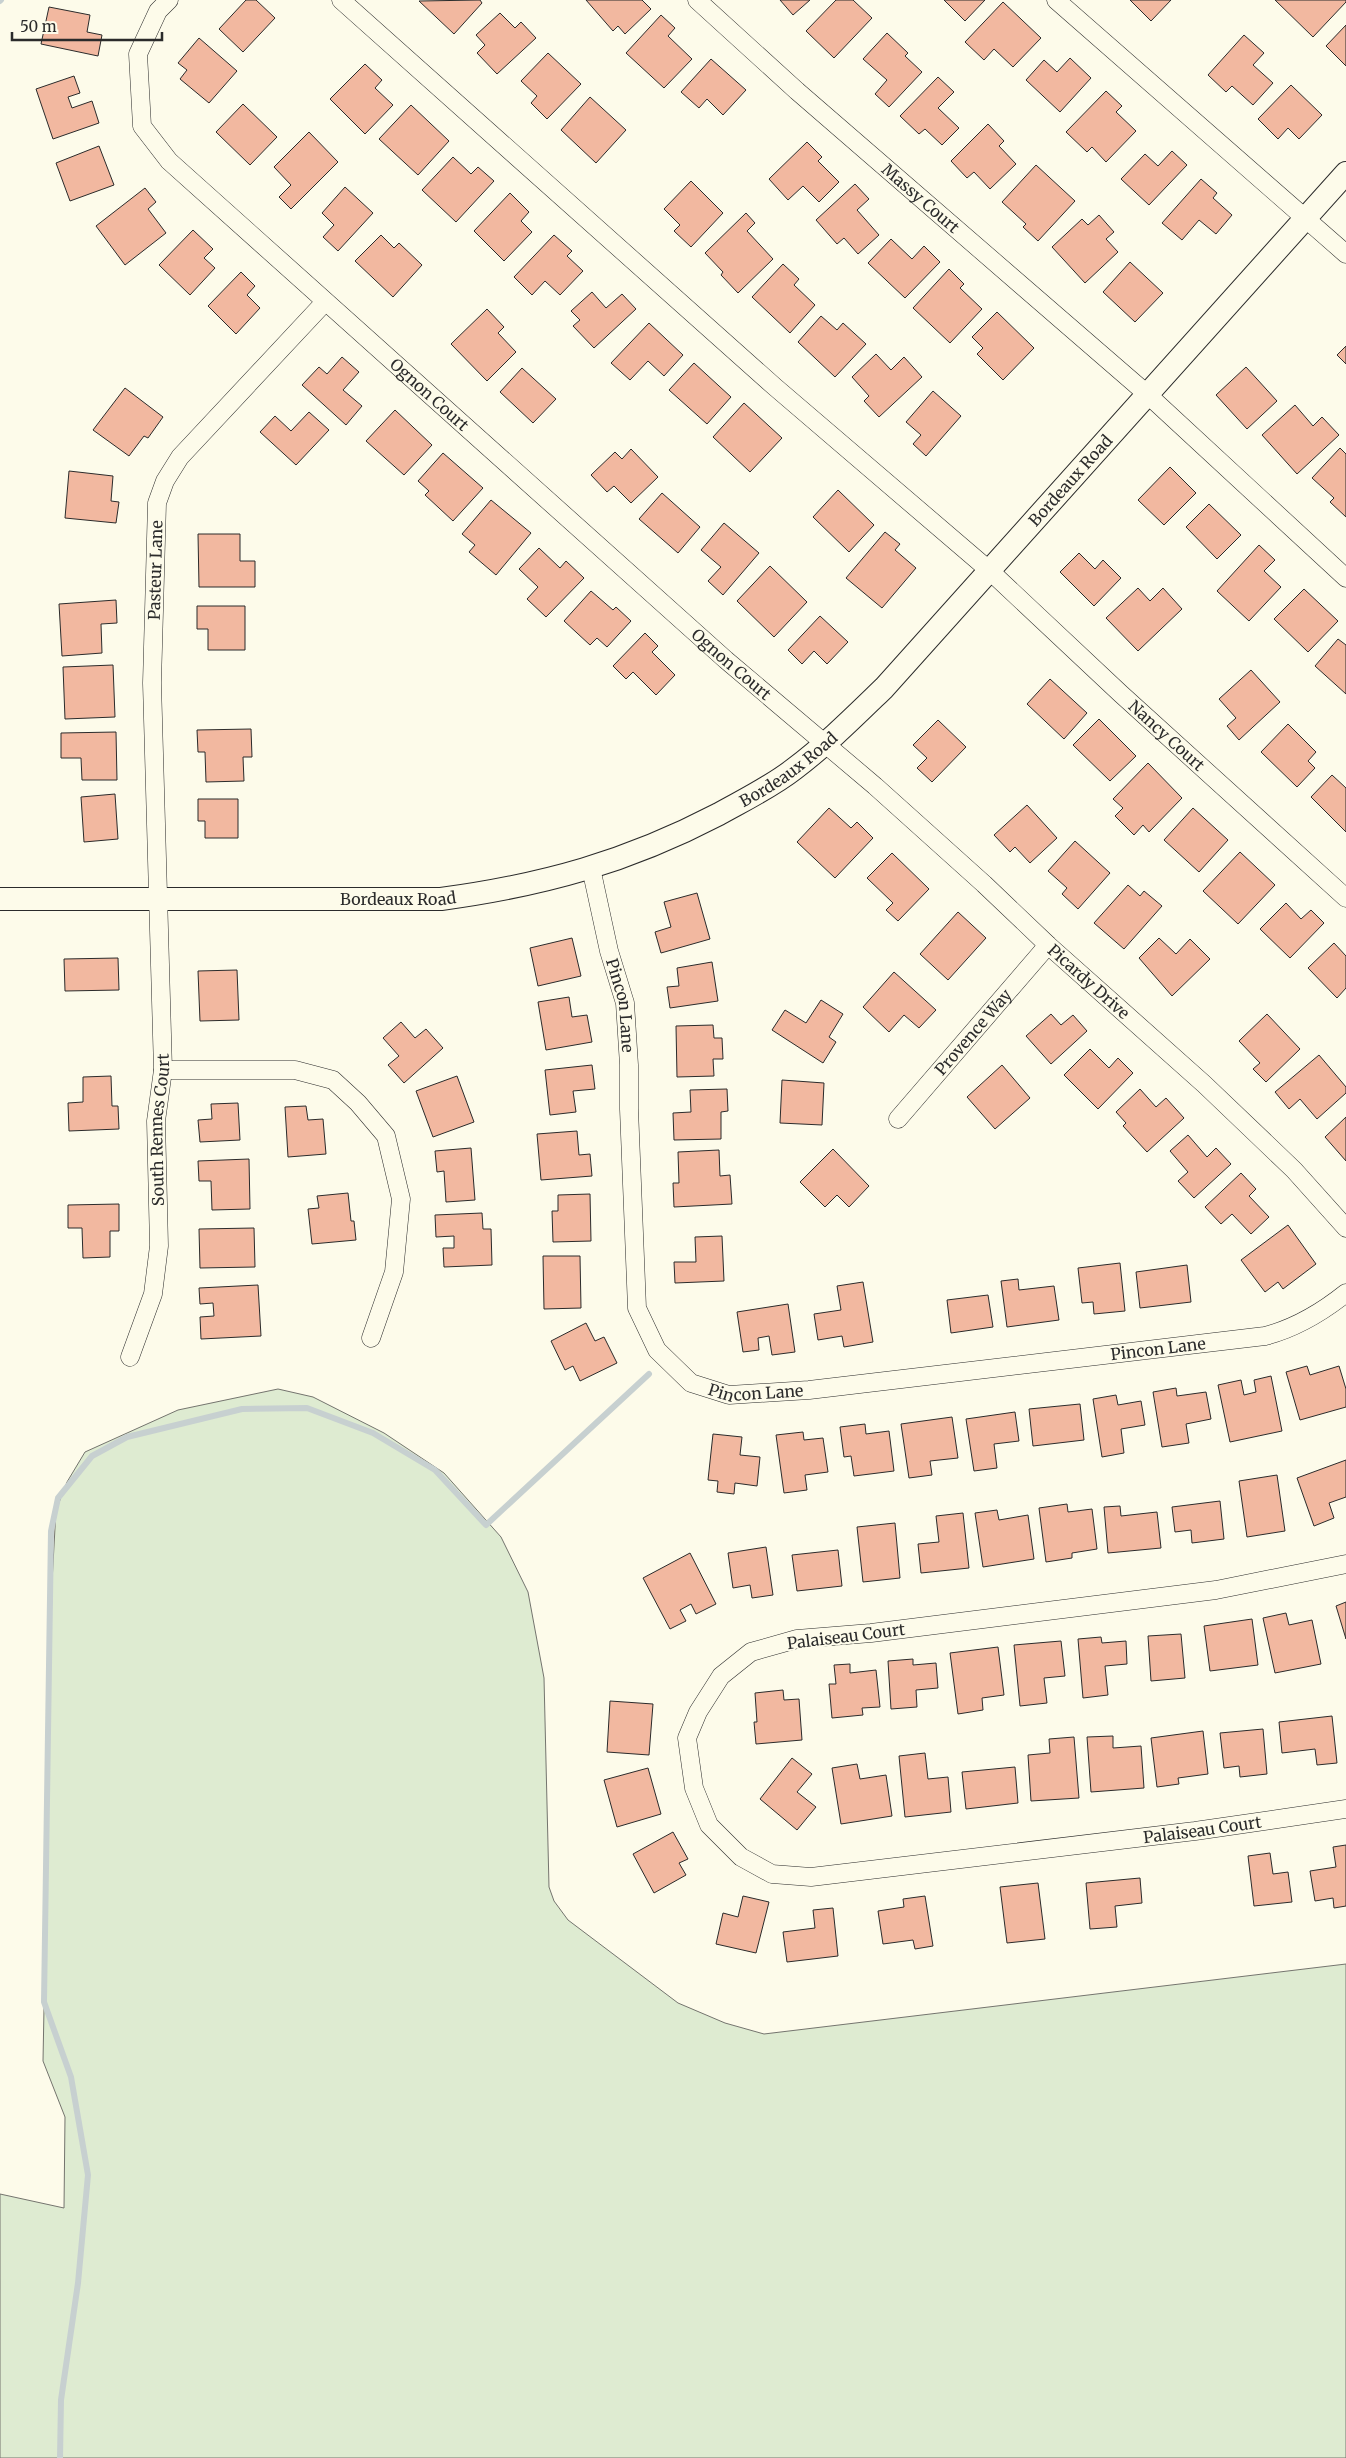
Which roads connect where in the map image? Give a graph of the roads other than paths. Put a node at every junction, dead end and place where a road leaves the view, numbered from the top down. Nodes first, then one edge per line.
1 (169, 0) edge
2 (341, 0) edge
3 (697, 0) edge
4 (1056, 0) edge
5 (1346, 173) edge
6 (1306, 218) junction
7 (1346, 254) edge
8 (324, 302) junction
9 (1147, 394) junction
10 (990, 571) junction
11 (1346, 578) edge
12 (825, 744) junction
13 (591, 868) junction
14 (157, 898) junction
15 (1346, 898) edge
16 (0, 899) edge
17 (1048, 945) junction
18 (163, 1070) junction
19 (898, 1119) dead end
20 (1346, 1228) edge
21 (1346, 1293) edge
22 (371, 1338) dead end
23 (130, 1357) dead end
24 (1346, 1564) edge
25 (1346, 1809) edge

1 - 8 street, Ognon Court
2 - 10 street
3 - 9 street, Massy Court
4 - 6 street
5 - 6 street, Bordeaux Road
6 - 7 street
6 - 9 street, Bordeaux Road
8 - 12 street, Ognon Court
8 - 14 street, Pasteur Lane
9 - 10 street, Bordeaux Road
9 - 11 street
10 - 12 street, Bordeaux Road
10 - 15 street, Nancy Court
12 - 13 street, Bordeaux Road
12 - 17 street, Picardy Drive
13 - 14 street, Bordeaux Road
13 - 21 street, Pincon Lane
14 - 16 street, Bordeaux Road
14 - 18 street, South Rennes Court
17 - 19 street, Provence Way
17 - 20 street, Picardy Drive
18 - 22 street
18 - 23 street, South Rennes Court
24 - 25 street, Palaiseau Court

